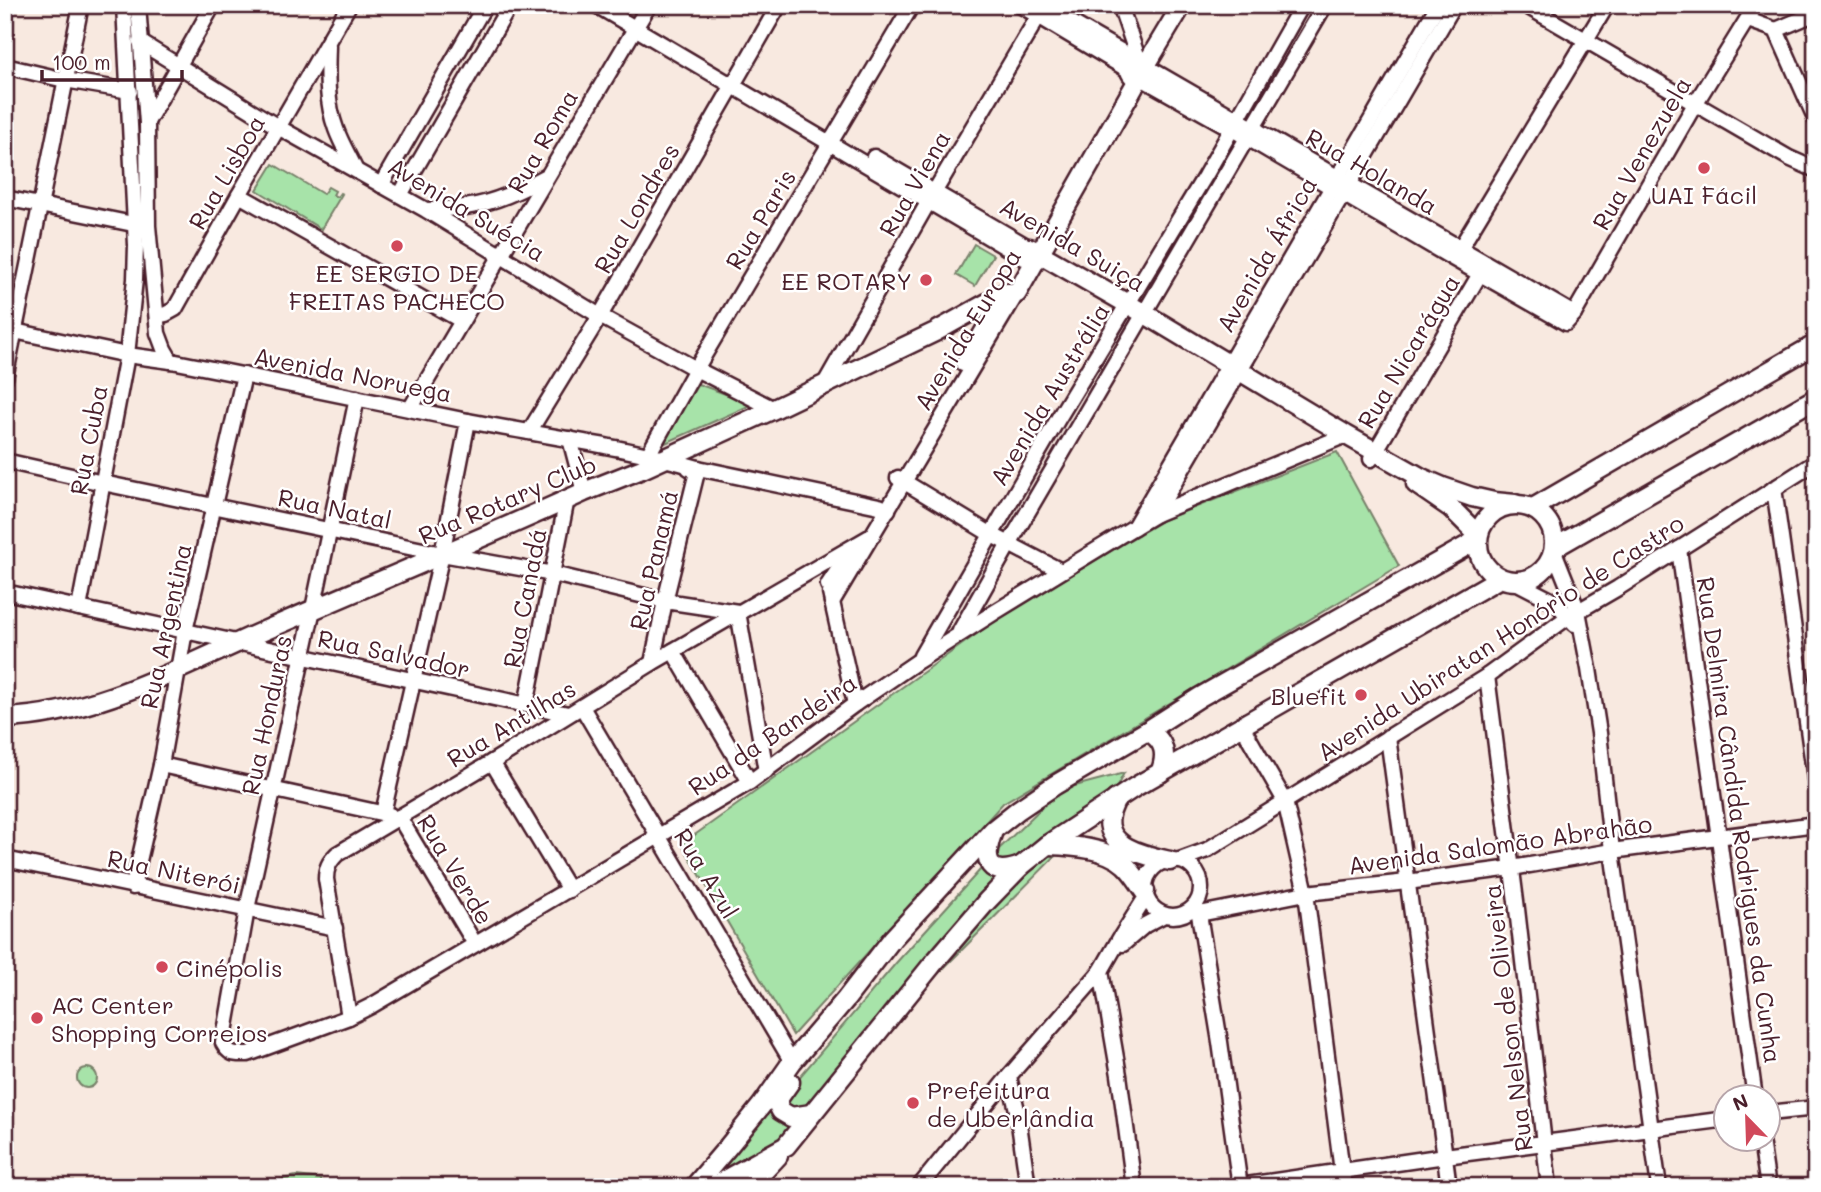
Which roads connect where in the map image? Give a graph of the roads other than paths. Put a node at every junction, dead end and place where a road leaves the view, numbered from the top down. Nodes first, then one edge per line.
1 (81, 5) edge
2 (124, 5) edge
3 (138, 5) edge
4 (213, 5) edge
5 (349, 5) edge
6 (485, 5) edge
7 (510, 5) edge
8 (596, 5) edge
9 (613, 5) edge
10 (649, 5) edge
11 (779, 5) edge
12 (912, 5) edge
13 (1020, 5) edge
14 (1120, 5) edge
15 (1172, 5) edge
16 (1182, 5) edge
17 (1302, 5) edge
18 (1325, 5) edge
19 (1438, 5) edge
20 (1454, 5) edge
21 (1525, 5) edge
22 (1607, 5) edge
23 (1756, 5) edge
24 (1042, 9) edge
25 (1816, 13) edge
26 (1748, 20) junction
27 (638, 24) junction
28 (1776, 30) junction
29 (1586, 40) junction
30 (140, 42) junction
31 (328, 42) junction
32 (5, 66) edge
33 (179, 66) junction
34 (1139, 68) junction
35 (65, 80) junction
36 (735, 82) junction
37 (130, 91) junction
38 (1695, 104) junction
39 (1816, 120) edge
40 (146, 123) junction
41 (1235, 124) junction
42 (278, 127) junction
43 (1250, 133) junction
44 (833, 139) junction
45 (355, 169) junction
46 (1816, 170) edge
47 (548, 175) junction
48 (1205, 176) junction
49 (1220, 184) junction
50 (381, 185) junction
51 (1340, 186) junction
52 (239, 195) junction
53 (400, 195) junction
54 (932, 197) junction
55 (5, 198) edge
56 (40, 205) junction
57 (426, 210) junction
58 (141, 225) junction
59 (1457, 254) junction
60 (502, 256) junction
61 (1032, 256) junction
62 (1483, 269) junction
63 (1011, 293) junction
64 (1125, 310) junction
65 (157, 316) junction
66 (600, 316) junction
67 (1569, 318) joint
68 (1142, 319) junction
69 (462, 321) junction
70 (10, 330) edge
71 (158, 333) junction
72 (1816, 344) edge
73 (127, 355) junction
74 (146, 357) junction
75 (171, 361) junction
76 (696, 369) junction
77 (1232, 372) junction
78 (244, 375) junction
79 (5, 378) edge
80 (824, 385) junction
81 (357, 398) junction
82 (1816, 398) edge
83 (410, 408) junction
84 (774, 409) junction
85 (468, 421) junction
86 (529, 432) junction
87 (1341, 437) junction
88 (570, 439) junction
89 (1373, 455) junction
90 (5, 461) edge
91 (652, 461) junction
92 (1816, 462) edge
93 (698, 468) junction
94 (901, 480) junction
95 (103, 483) junction
96 (1774, 488) junction
97 (576, 495) junction
98 (215, 505) junction
99 (1524, 506) junction
100 (884, 508) junction
101 (1156, 514) junction
102 (1134, 527) junction
103 (328, 529) junction
104 (873, 535) junction
105 (992, 535) junction
106 (1478, 538) junction
107 (1009, 544) junction
108 (854, 546) junction
109 (1554, 549) junction
110 (1679, 549) junction
111 (442, 554) junction
112 (823, 564) junction
113 (1061, 571) junction
114 (553, 575) junction
115 (1507, 580) junction
116 (828, 584) junction
117 (5, 592) edge
118 (665, 601) junction
119 (832, 602) junction
120 (79, 608) junction
121 (313, 609) junction
122 (738, 612) junction
123 (1573, 614) junction
124 (185, 631) junction
125 (958, 636) junction
126 (236, 642) junction
127 (673, 651) junction
128 (302, 657) junction
129 (918, 661) junction
130 (652, 663) junction
131 (178, 671) junction
132 (1487, 676) junction
133 (413, 681) junction
134 (855, 704) junction
135 (526, 705) junction
136 (582, 707) junction
137 (568, 714) junction
138 (5, 718) edge
139 (1242, 726) junction
140 (1147, 731) junction
141 (1388, 737) junction
142 (492, 762) junction
143 (161, 765) junction
144 (766, 771) junction
145 (1160, 773) junction
146 (750, 782) junction
147 (1816, 786) edge
148 (274, 789) junction
149 (1116, 799) junction
150 (1285, 801) junction
151 (383, 813) junction
152 (399, 817) junction
153 (1816, 824) edge
154 (993, 830) junction
155 (658, 835) junction
156 (1719, 838) junction
157 (1047, 845) junction
158 (1208, 850) junction
159 (1612, 851) junction
160 (5, 859) edge
161 (1174, 861) junction
162 (1021, 866) junction
163 (959, 867) junction
164 (1512, 868) junction
165 (1198, 875) junction
166 (1408, 882) junction
167 (133, 887) junction
168 (569, 890) junction
169 (1306, 893) junction
170 (1146, 894) junction
171 (986, 901) junction
172 (247, 909) junction
173 (1197, 910) junction
174 (1164, 915) junction
175 (335, 928) junction
176 (475, 944) junction
177 (1104, 966) junction
178 (846, 999) junction
179 (349, 1017) junction
180 (223, 1043) joint
181 (792, 1062) junction
182 (1009, 1077) junction
183 (1753, 1084) edge
184 (761, 1106) junction
185 (1816, 1108) edge
186 (1783, 1112) edge
187 (811, 1114) junction
188 (1713, 1121) edge
189 (1650, 1130) junction
190 (1545, 1143) junction
191 (786, 1146) junction
192 (1763, 1154) edge
193 (1445, 1156) junction
194 (1342, 1171) junction
195 (1237, 1186) edge
196 (682, 1187) edge
197 (694, 1187) edge
198 (712, 1187) edge
199 (749, 1187) edge
200 (919, 1187) edge
201 (1028, 1187) edge
202 (1134, 1187) edge
203 (1344, 1187) edge
204 (1449, 1187) edge
205 (1549, 1187) edge
206 (1659, 1187) edge
207 (1768, 1187) edge

1 - 35 street
2 - 37 street
3 - 30 street
4 - 33 street
5 - 31 street, Rua Lisboa
6 - 50 street
7 - 53 street
8 - 27 street, Avenida Suiça
9 - 27 street, Avenida Suiça
10 - 27 street, Rua Roma
11 - 36 street, Rua Londres
12 - 44 street, Rua Paris
13 - 24 street, Rua Holanda
14 - 34 street
15 - 34 main road, Avenida Europa
16 - 34 main road, Avenida Europa
17 - 41 street, Avenida Austrália
18 - 43 street, Avenida Austrália
19 - 51 street, Avenida África
20 - 51 street, Avenida África
21 - 29 street
22 - 29 street, Rua Nicarágua
23 - 26 street, Rua Venezuela
24 - 34 street, Rua Holanda
24 - 54 street, Rua Viena
25 - 28 street
26 - 28 street
26 - 38 street, Rua Venezuela
27 - 36 street, Avenida Suiça
27 - 47 street, Rua Roma
28 - 39 street
29 - 38 street
29 - 59 street, Rua Nicarágua
30 - 33 street, Avenida Suécia
30 - 40 street
31 - 42 street, Rua Lisboa
31 - 45 street
32 - 35 street
33 - 40 street
33 - 42 street, Avenida Suécia
34 - 41 street, Rua Holanda
34 - 61 main road, Avenida Europa
35 - 37 street
35 - 56 street
36 - 44 street, Avenida Suiça
36 - 66 street, Rua Londres
37 - 58 street
38 - 46 street
38 - 67 street, Rua Venezuela
40 - 58 street
41 - 43 street, Rua Holanda
41 - 48 street, Avenida Austrália
42 - 45 street, Avenida Suécia
42 - 52 street, Rua Lisboa
43 - 49 street, Avenida Austrália
43 - 51 street, Rua Holanda
44 - 54 street, Avenida Suiça
44 - 76 street, Rua Paris
45 - 50 street, Avenida Suécia
47 - 57 street
47 - 60 street, Rua Roma
48 - 49 street
48 - 64 street, Avenida Austrália
49 - 68 street, Avenida Austrália
50 - 53 street, Avenida Suécia
51 - 59 street, Rua Holanda
51 - 77 street, Avenida África
52 - 65 street, Rua Lisboa
52 - 69 street
53 - 57 street, Avenida Suécia
54 - 61 street, Avenida Suiça
54 - 80 street, Rua Viena
55 - 56 street
56 - 58 street
56 - 70 street
57 - 60 street, Avenida Suécia
58 - 65 street
58 - 73 street, Rua Cuba
59 - 62 street, Rua Holanda
60 - 66 street, Avenida Suécia
60 - 69 street, Rua Roma
61 - 63 main road, Avenida Europa
61 - 64 main road, Avenida Suiça
62 - 67 street, Rua Holanda
62 - 89 street, Rua Nicarágua
63 - 80 main road, Rua Rotary Club
63 - 94 street, Avenida Europa
64 - 68 main road, Avenida Suiça
64 - 105 street, Avenida Austrália
65 - 71 street
66 - 76 street, Avenida Suécia
66 - 86 street, Rua Londres
68 - 77 main road, Avenida Suiça
68 - 107 street, Avenida Austrália
69 - 83 street, Rua Roma
70 - 73 street, Avenida Noruega
70 - 79 street
71 - 74 street
71 - 75 street
72 - 99 main road
73 - 74 street, Avenida Noruega
73 - 95 street, Rua Cuba
74 - 75 street, Avenida Noruega
75 - 78 street, Avenida Noruega
76 - 84 street, Avenida Suécia
76 - 91 street, Rua Paris
77 - 87 main road, Avenida Suiça
77 - 101 street, Avenida África
77 - 102 street, Avenida África
78 - 81 street, Avenida Noruega
78 - 98 street, Rua Argentina
80 - 84 main road, Rua Rotary Club
81 - 83 street, Avenida Noruega
81 - 103 street, Rua Honduras
82 - 109 main road
83 - 85 street, Avenida Noruega
84 - 91 main road, Rua Rotary Club
85 - 86 street, Avenida Noruega
85 - 111 street
86 - 88 street, Avenida Noruega
87 - 89 main road, Avenida Suiça
87 - 101 street, Rua da Bandeira
88 - 91 street, Avenida Noruega
88 - 97 street
89 - 99 main road, Avenida Suiça
89 - 106 main road, Avenida Suiça
90 - 95 street, Rua Natal
91 - 93 street
91 - 93 street
91 - 97 main road, Rua Rotary Club
92 - 96 street, Avenida Ubiratan Honório de Castro
93 - 100 street
93 - 118 street, Rua Panamá
94 - 100 street, Avenida Europa
94 - 105 street
95 - 98 street, Rua Natal
95 - 120 street, Rua Cuba
96 - 110 street, Avenida Ubiratan Honório de Castro
96 - 147 street
97 - 111 main road, Rua Rotary Club
97 - 114 street, Rua Canadá
98 - 103 street, Rua Natal
98 - 124 street, Rua Argentina
99 - 106 main road
99 - 109 main road
100 - 104 street, Avenida Europa
100 - 108 street, Avenida Europa
101 - 102 street, Rua da Bandeira
102 - 113 street, Rua da Bandeira
103 - 111 street, Rua Natal
103 - 121 street, Rua Honduras
104 - 108 street, Rua Antilhas
104 - 119 street, Avenida Europa
105 - 107 street
105 - 129 street, Avenida Austrália
106 - 115 main road
106 - 140 main road
107 - 113 street
107 - 125 street, Avenida Austrália
108 - 112 street, Rua Antilhas
108 - 116 street, Avenida Europa
109 - 115 main road
109 - 123 street
110 - 123 street, Avenida Ubiratan Honório de Castro
110 - 156 street, Rua Delmira Cândida Rodrigues da Cunha
111 - 114 street, Rua Natal
111 - 121 main road, Rua Rotary Club
111 - 133 street
112 - 116 street
112 - 122 street, Rua Antilhas
113 - 125 street, Rua da Bandeira
114 - 118 street, Rua Natal
114 - 135 street, Rua Canadá
115 - 123 street
115 - 139 main road
116 - 119 street
117 - 120 street, Rua Salvador
118 - 122 street, Rua Natal
118 - 130 street, Rua Panamá
119 - 134 street
120 - 124 street, Rua Salvador
121 - 126 main road, Rua Rotary Club
121 - 128 street, Rua Honduras
122 - 127 street, Rua Antilhas
122 - 144 street
123 - 132 street, Avenida Ubiratan Honório de Castro
123 - 159 street
124 - 126 street, Rua Salvador
124 - 131 street, Rua Argentina
125 - 129 street, Rua da Bandeira
126 - 128 street, Rua Salvador
126 - 131 main road, Rua Rotary Club
127 - 130 street, Rua Antilhas
127 - 146 street
128 - 133 street, Rua Salvador
128 - 148 street, Rua Honduras
129 - 134 street, Rua da Bandeira
130 - 136 street, Rua Antilhas
131 - 138 main road, Rua Rotary Club
131 - 143 street, Rua Argentina
132 - 141 street, Avenida Ubiratan Honório de Castro
132 - 164 street, Rua Nelson de Oliveira
133 - 135 street, Rua Salvador
133 - 151 street
134 - 144 street, Rua da Bandeira
135 - 137 street, Rua Salvador
136 - 137 street, Rua Antilhas
136 - 155 street, Rua Azul
137 - 142 street, Rua Antilhas
139 - 145 main road
139 - 150 street
140 - 145 main road
140 - 154 main road
141 - 150 street, Avenida Ubiratan Honório de Castro
141 - 166 street
142 - 152 street, Rua Antilhas
142 - 168 street
143 - 148 street
143 - 167 street, Rua Argentina
144 - 146 street, Rua da Bandeira
145 - 149 main road
146 - 155 street, Rua da Bandeira
148 - 151 street
148 - 172 street, Rua Honduras
149 - 157 main road
149 - 161 main road
150 - 158 street, Avenida Ubiratan Honório de Castro
150 - 169 street
151 - 152 street
152 - 175 street, Rua Antilhas
152 - 176 street, Rua Verde
153 - 156 street, Avenida Salomão Abrahão
154 - 162 main road
154 - 163 main road
155 - 168 street, Rua da Bandeira
155 - 181 street, Rua Azul
156 - 159 street, Avenida Salomão Abrahão
156 - 183 street, Rua Delmira Cândida Rodrigues da Cunha
157 - 162 main road
157 - 170 main road
158 - 161 street, Avenida Ubiratan Honório de Castro
158 - 165 street
159 - 164 street, Avenida Salomão Abrahão
159 - 189 street
160 - 167 street, Rua Niterói
161 - 165 street
161 - 170 street
162 - 171 main road
163 - 171 main road
163 - 178 main road
164 - 166 street, Avenida Salomão Abrahão
164 - 190 street, Rua Nelson de Oliveira
165 - 173 street
166 - 169 street, Avenida Salomão Abrahão
166 - 193 street
167 - 172 street, Rua Niterói
168 - 176 street, Rua da Bandeira
169 - 173 street, Avenida Salomão Abrahão
169 - 194 street
170 - 174 street
170 - 177 street
171 - 187 main road
172 - 175 street, Rua Niterói
172 - 180 street, Rua Honduras
173 - 174 street
173 - 195 street
174 - 177 street
175 - 179 street, Rua Antilhas
176 - 179 street, Rua da Bandeira
177 - 182 street
177 - 202 street
178 - 181 main road
178 - 187 main road
179 - 180 street, Rua da Bandeira
181 - 184 main road
182 - 200 street
182 - 201 street
184 - 196 main road
184 - 197 main road
185 - 186 street
187 - 191 main road
188 - 189 street
189 - 190 street
189 - 206 street
190 - 193 street
190 - 205 street, Rua Nelson de Oliveira
191 - 198 main road
191 - 199 main road
192 - 207 street
193 - 194 street
193 - 204 street
194 - 195 street
194 - 203 street

